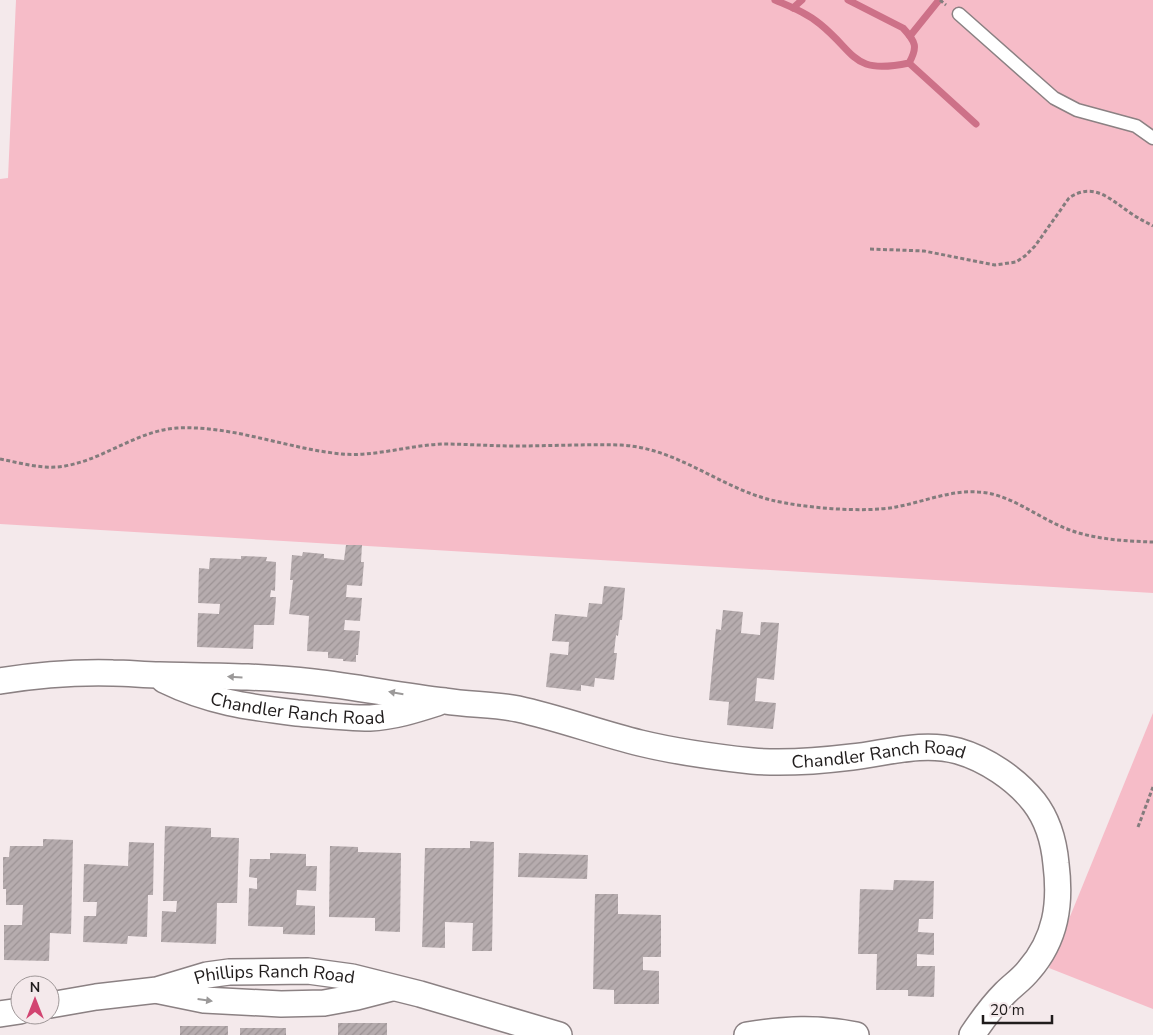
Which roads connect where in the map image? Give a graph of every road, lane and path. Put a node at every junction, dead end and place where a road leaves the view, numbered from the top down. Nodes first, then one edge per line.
1 (959, 14) dead end
2 (1153, 138) edge
3 (1153, 226) edge
4 (870, 249) dead end
5 (0, 460) edge
6 (1153, 542) edge
7 (0, 681) edge
8 (1153, 787) edge
9 (1138, 828) dead end
10 (392, 988) junction
11 (157, 990) junction
12 (60, 1003) edge
13 (559, 1035) edge
14 (747, 1035) edge
15 (856, 1035) edge
16 (972, 1035) edge

1 - 2 lane
3 - 4 path
5 - 6 path
7 - 16 street, Chandler Ranch Road
8 - 9 path
11 -> 10 street, Phillips Ranch Road
10 - 11 street, Phillips Ranch Road
10 - 13 street, Phillips Ranch Road
11 - 12 street, Phillips Ranch Road
14 - 15 street

